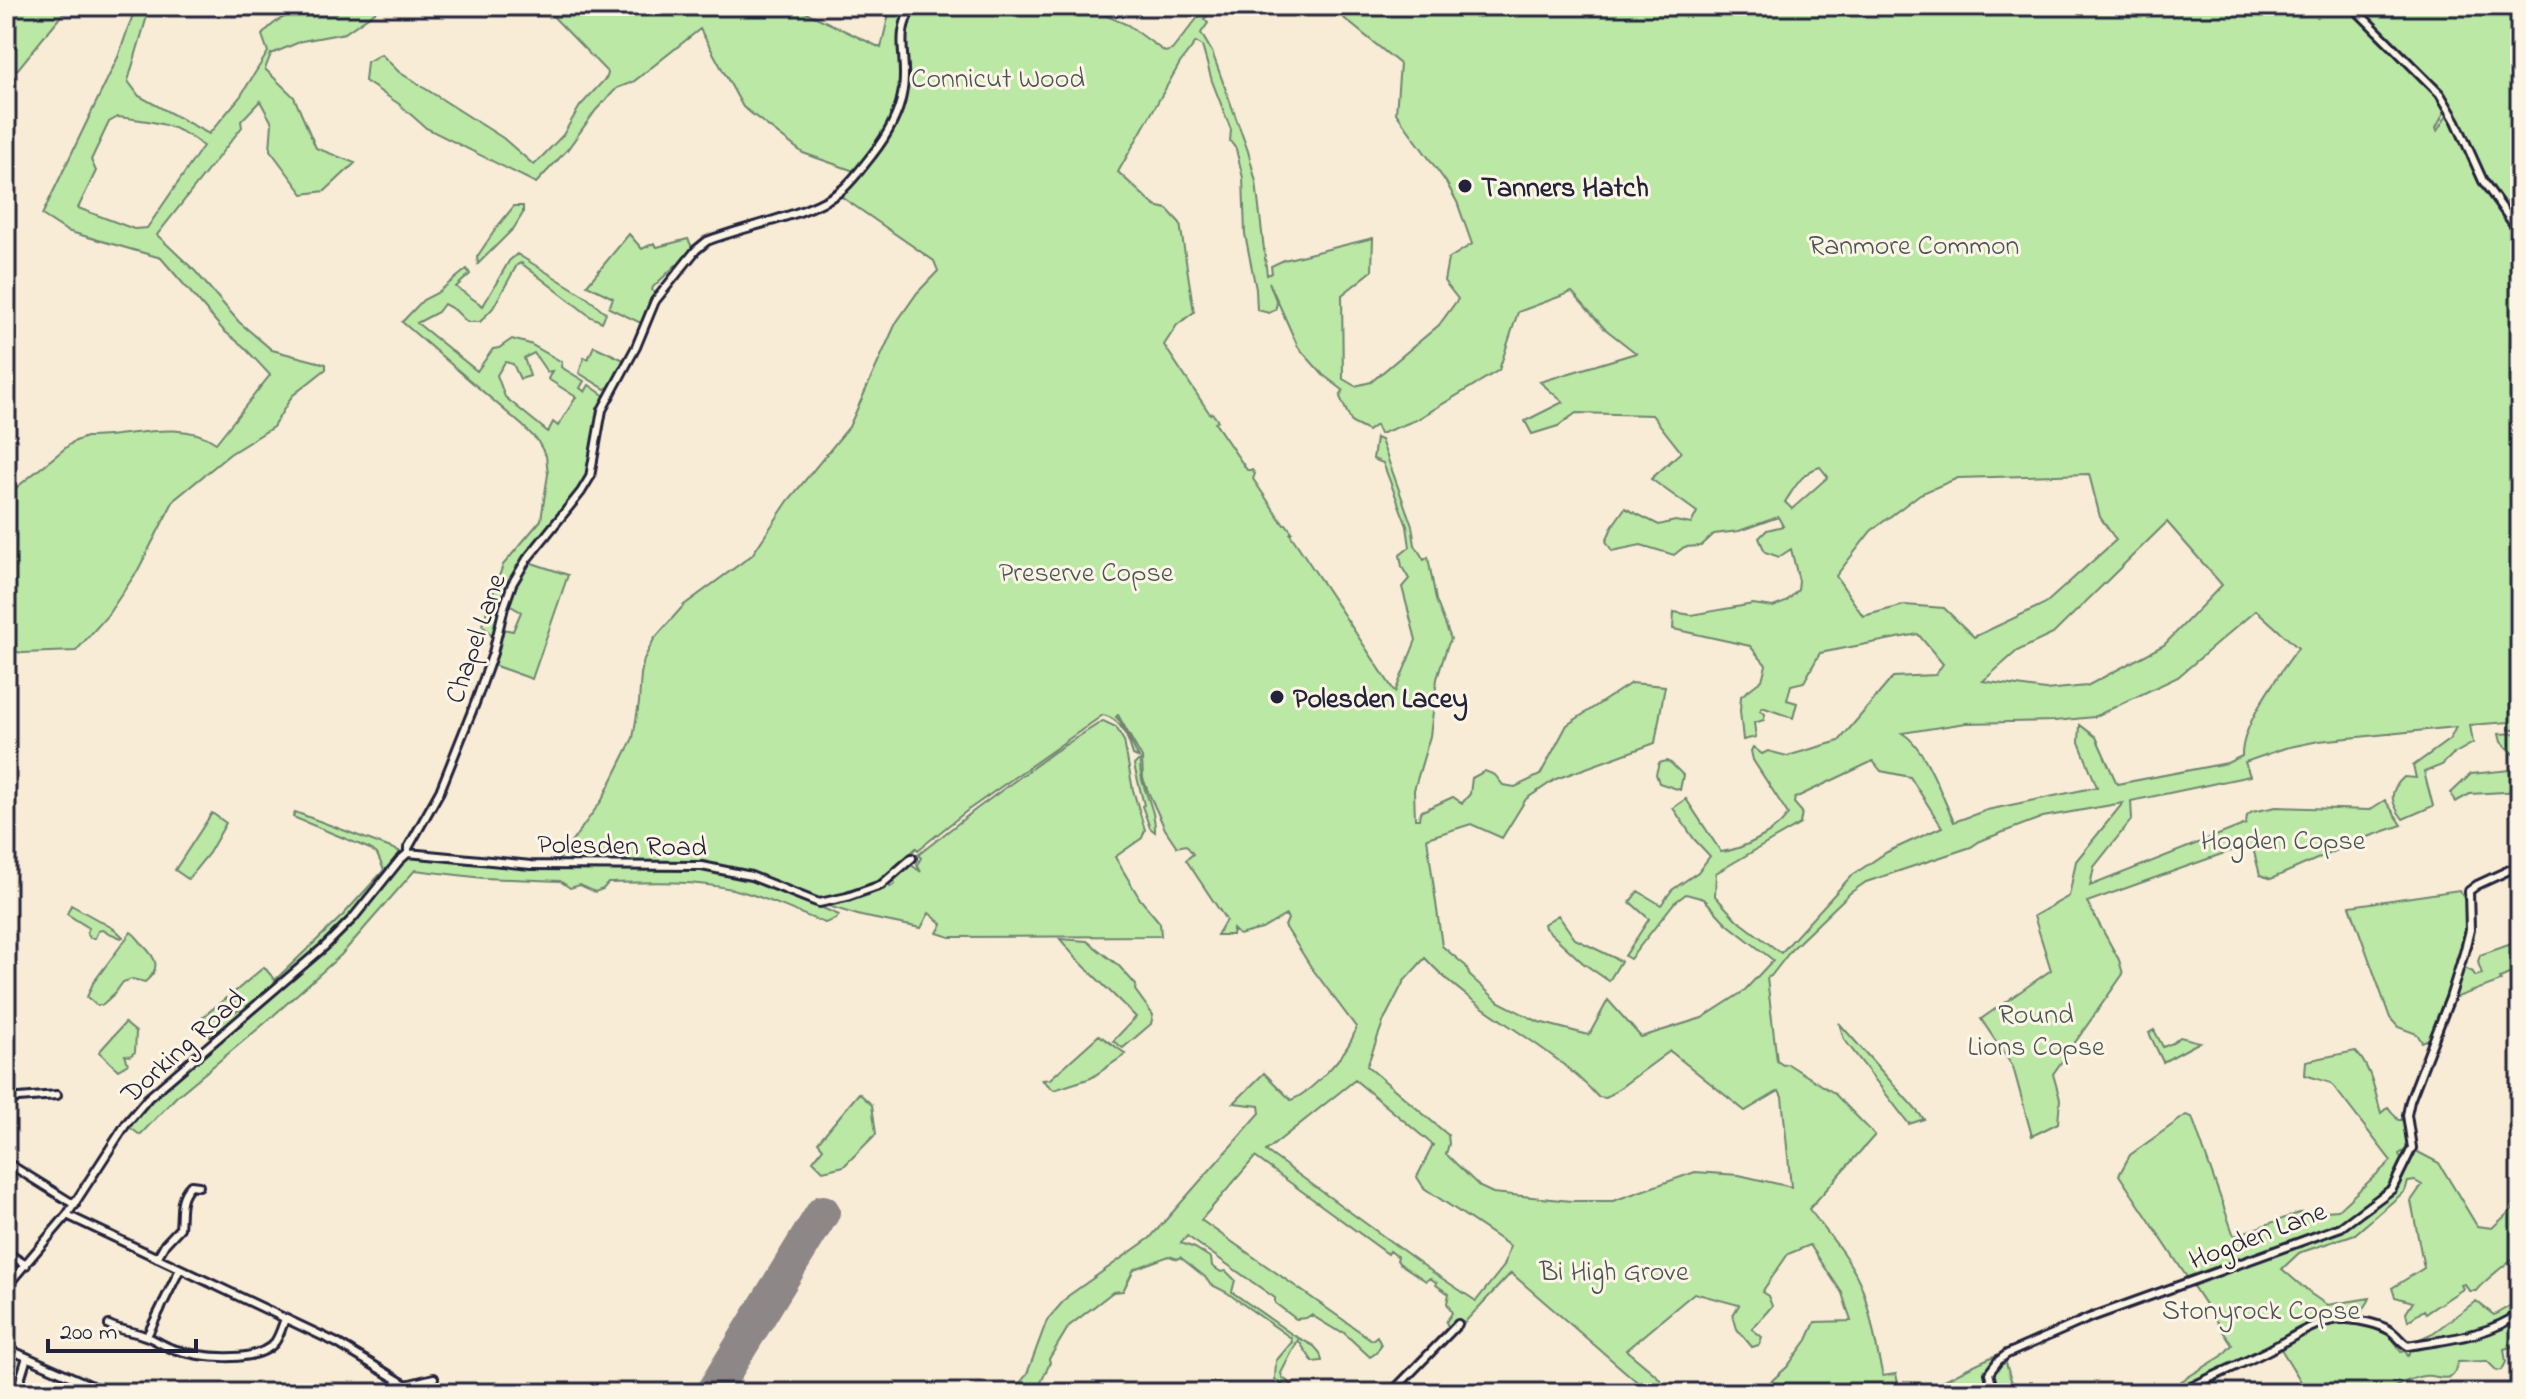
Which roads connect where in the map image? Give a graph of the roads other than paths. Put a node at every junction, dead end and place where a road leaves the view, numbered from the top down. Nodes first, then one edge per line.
1 (913, 6) edge
2 (2352, 6) edge
3 (2520, 233) edge
4 (408, 853) junction
5 (912, 858) dead end
6 (2520, 865) edge
7 (57, 1095) dead end
8 (6, 1099) edge
9 (6, 1162) edge
10 (199, 1186) dead end
11 (75, 1205) junction
12 (67, 1215) junction
13 (6, 1252) edge
14 (157, 1258) junction
15 (26, 1265) junction
16 (180, 1269) junction
17 (6, 1287) edge
18 (2520, 1313) edge
19 (285, 1319) junction
20 (1458, 1324) dead end
21 (109, 1325) dead end
22 (147, 1336) junction
23 (6, 1348) edge
24 (27, 1357) junction
25 (434, 1378) dead end
26 (74, 1379) junction
27 (406, 1385) junction
28 (16, 1393) edge
29 (69, 1393) edge
30 (108, 1393) edge
31 (402, 1393) edge
32 (1391, 1393) edge
33 (1994, 1393) edge
34 (2180, 1393) edge

1 - 4 street, Chapel Lane
2 - 3 street
4 - 5 street, Polesden Road
4 - 11 street, Dorking Road
6 - 33 street, Hogden Lane
7 - 8 street
9 - 11 street
10 - 14 street
11 - 12 street, Dorking Road
12 - 14 street
12 - 15 street, Dorking Road
13 - 15 street
14 - 16 street
15 - 17 street, Dorking Road
16 - 19 street
16 - 22 street
18 - 34 street
19 - 22 street
19 - 27 street
20 - 32 street
21 - 22 street
23 - 24 street
24 - 26 street
24 - 28 street
25 - 27 street
26 - 29 street
26 - 30 street
27 - 31 street

